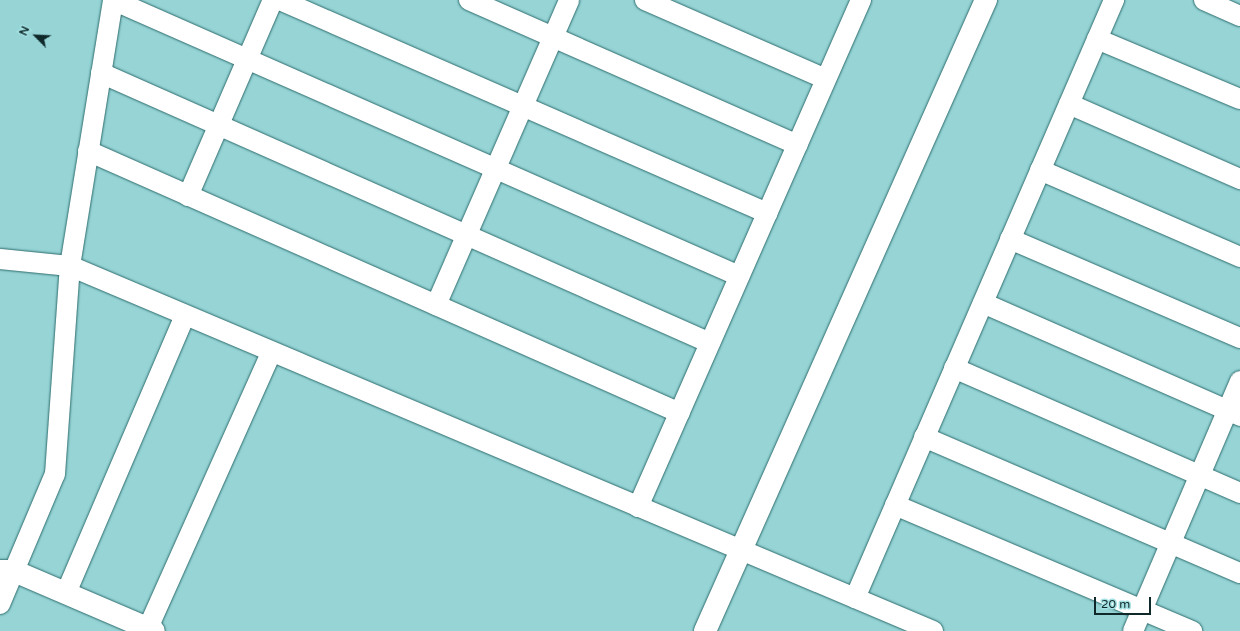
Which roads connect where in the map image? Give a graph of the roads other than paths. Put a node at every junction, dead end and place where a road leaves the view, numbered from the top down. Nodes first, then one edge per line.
1 (113, 0) edge
2 (273, 0) edge
3 (280, 0) edge
4 (469, 0) edge
5 (569, 0) edge
6 (645, 0) edge
7 (986, 0) edge
8 (1114, 0) edge
9 (1204, 0) edge
10 (855, 2) edge
11 (1240, 16) edge
12 (553, 37) junction
13 (1097, 39) junction
14 (248, 57) junction
15 (101, 73) junction
16 (826, 79) junction
17 (1240, 99) edge
18 (1069, 104) junction
19 (523, 106) junction
20 (219, 125) junction
21 (797, 145) junction
22 (88, 152) junction
23 (496, 168) junction
24 (1040, 170) junction
25 (1240, 179) edge
26 (188, 196) junction
27 (767, 213) junction
28 (467, 235) junction
29 (1010, 239) junction
30 (1240, 257) edge
31 (0, 259) edge
32 (70, 266) junction
33 (739, 276) junction
34 (982, 303) junction
35 (436, 305) junction
36 (185, 316) junction
37 (1240, 338) edge
38 (710, 343) junction
39 (271, 353) junction
40 (954, 368) junction
41 (1240, 381) edge
42 (680, 413) junction
43 (1234, 413) edge
44 (924, 437) junction
45 (1199, 475) junction
46 (1240, 493) edge
47 (895, 505) junction
48 (638, 507) junction
49 (1170, 543) junction
50 (742, 549) junction
51 (7, 571) edge
52 (1240, 573) edge
53 (66, 593) junction
54 (855, 598) junction
55 (0, 604) edge
56 (1142, 610) junction
57 (151, 630) edge
58 (705, 631) edge
59 (933, 631) edge
60 (1133, 631) edge
61 (1192, 631) edge

1 - 14 street
1 - 15 street
2 - 14 street
3 - 19 street
4 - 12 street
5 - 12 street
6 - 16 street
7 - 50 street
8 - 13 street
9 - 11 street
10 - 16 street
12 - 19 street
12 - 21 street
13 - 17 street
13 - 18 street
14 - 20 street
14 - 23 street
15 - 20 street
15 - 22 street
16 - 21 street
18 - 24 street
18 - 25 street
19 - 23 street
19 - 27 street
20 - 26 street
20 - 28 street
21 - 27 street
22 - 26 street
22 - 32 street
23 - 28 street
23 - 33 street
24 - 29 street
24 - 30 street
26 - 35 street
27 - 33 street
28 - 35 street
28 - 38 street
29 - 34 street
29 - 37 street
31 - 32 street
32 - 36 street
32 - 51 street
33 - 38 street
34 - 40 street
34 - 43 street
35 - 42 street
36 - 39 street
36 - 53 street
38 - 42 street
39 - 48 street
39 - 57 street
40 - 44 street
40 - 45 street
41 - 43 street
42 - 48 street
43 - 45 street
44 - 47 street
44 - 49 street
45 - 46 street
45 - 49 street
47 - 54 street
47 - 56 street
48 - 50 street
49 - 52 street
49 - 56 street
50 - 54 street
50 - 58 street
51 - 53 street
51 - 55 street
53 - 57 street
54 - 59 street
56 - 60 street
56 - 61 street

